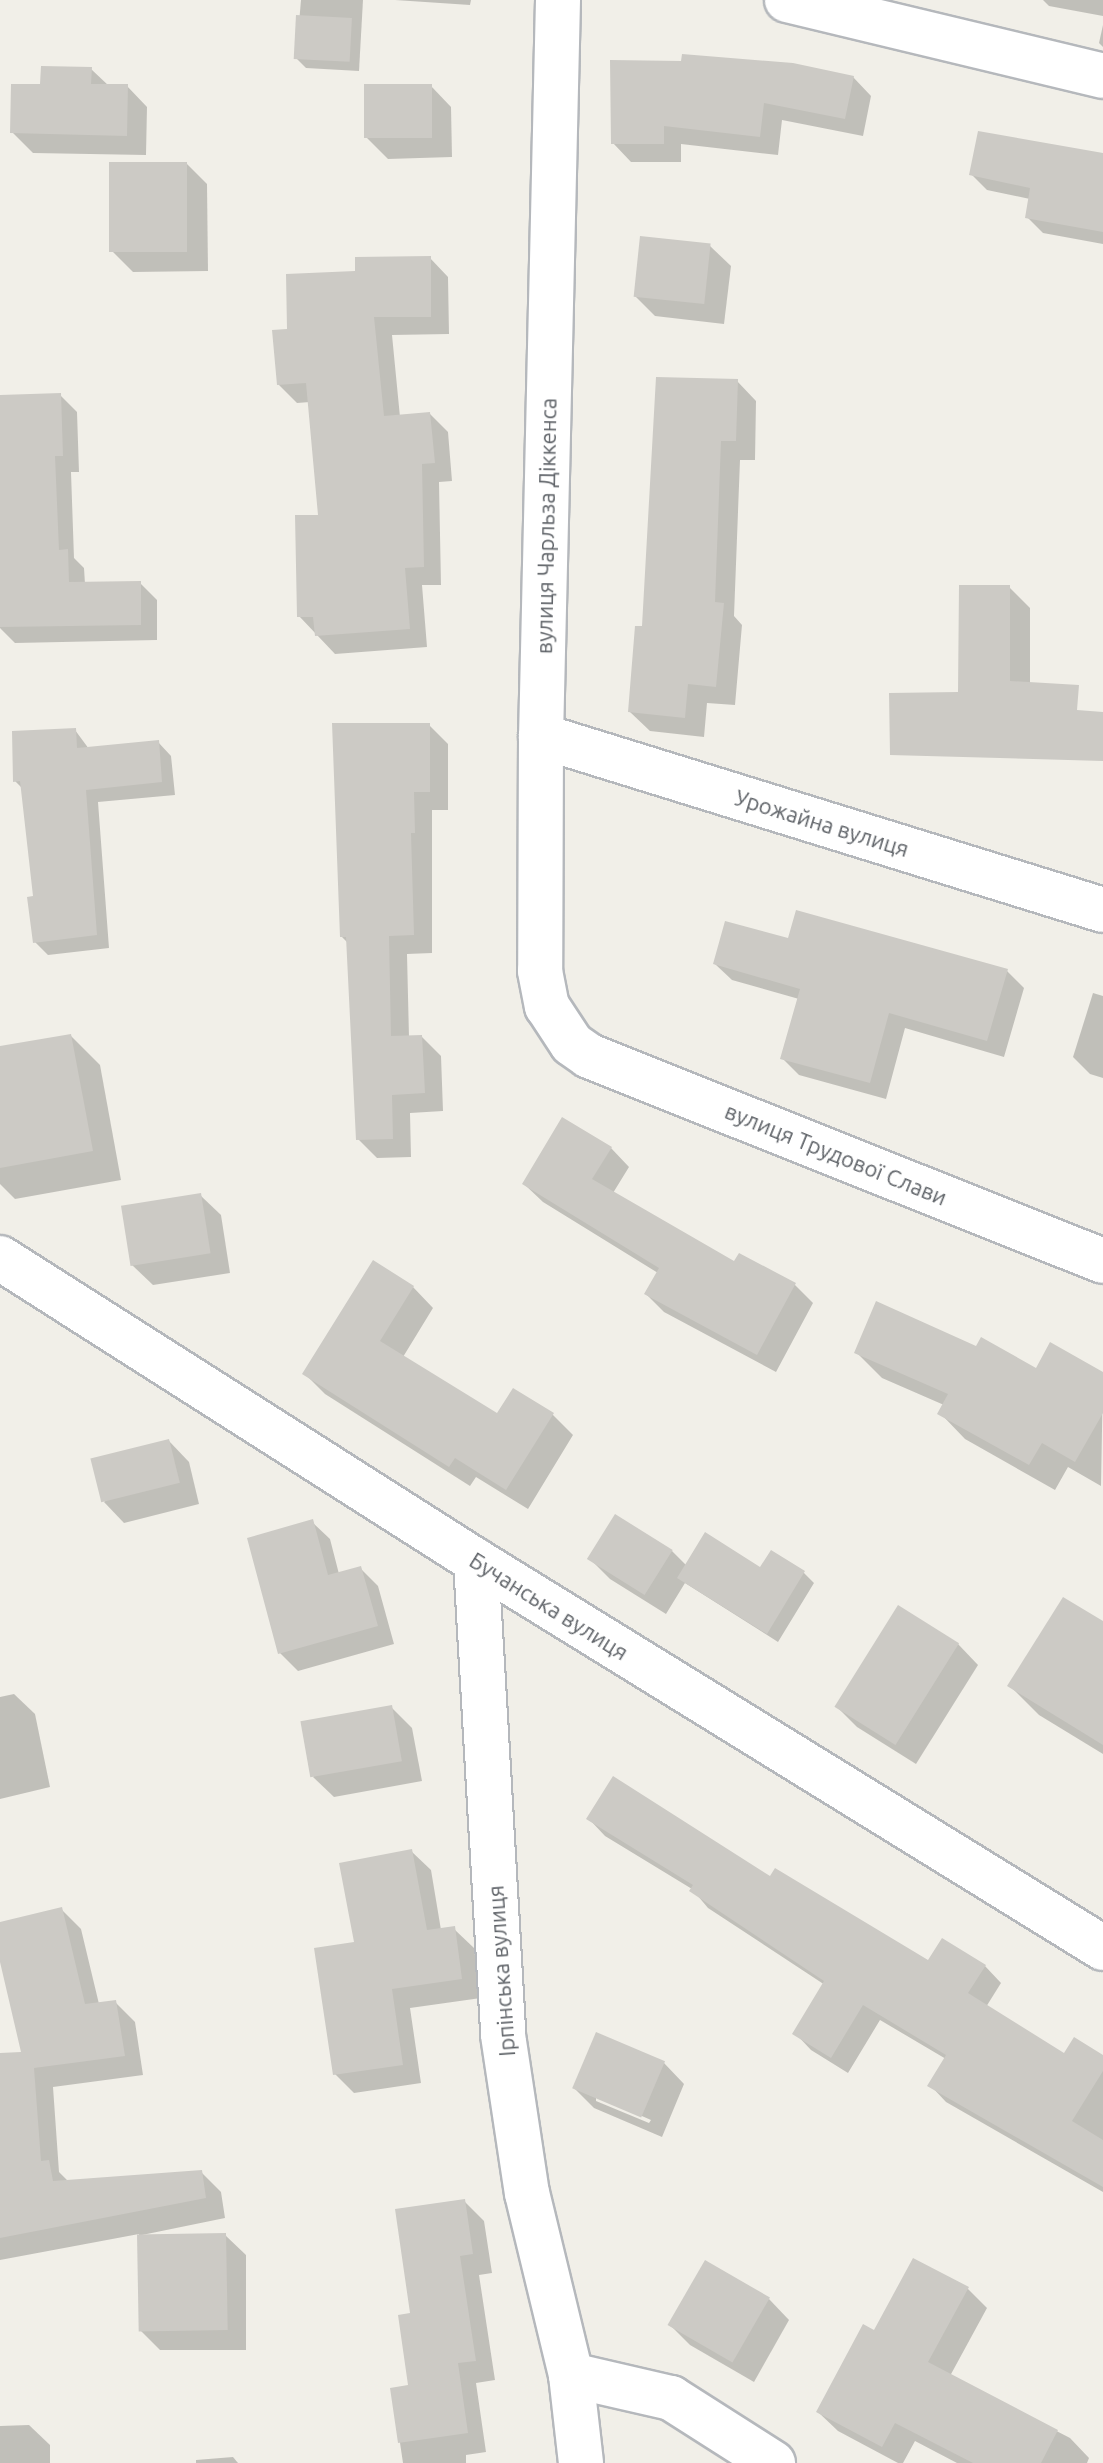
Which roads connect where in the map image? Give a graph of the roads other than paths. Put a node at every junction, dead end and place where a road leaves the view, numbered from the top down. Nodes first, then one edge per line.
1 (558, 0) edge
2 (787, 0) edge
3 (1103, 76) edge
4 (541, 736) junction
5 (1103, 910) edge
6 (572, 1044) joint
7 (0, 1258) edge
8 (1103, 1261) edge
9 (476, 1561) junction
10 (1103, 1948) edge
11 (571, 2375) junction
12 (581, 2463) edge
13 (773, 2463) edge

1 - 4 street, вулиця Чарльза Діккенса
2 - 3 street
4 - 5 street, Урожайна вулиця
4 - 6 street, вулиця Чарльза Діккенса
6 - 8 street, вулиця Трудової Слави
7 - 9 street, Бучанська вулиця
9 - 10 street, Бучанська вулиця
9 - 11 street, Ірпінська вулиця
11 - 12 street, Ірпінська вулиця
11 - 13 street

